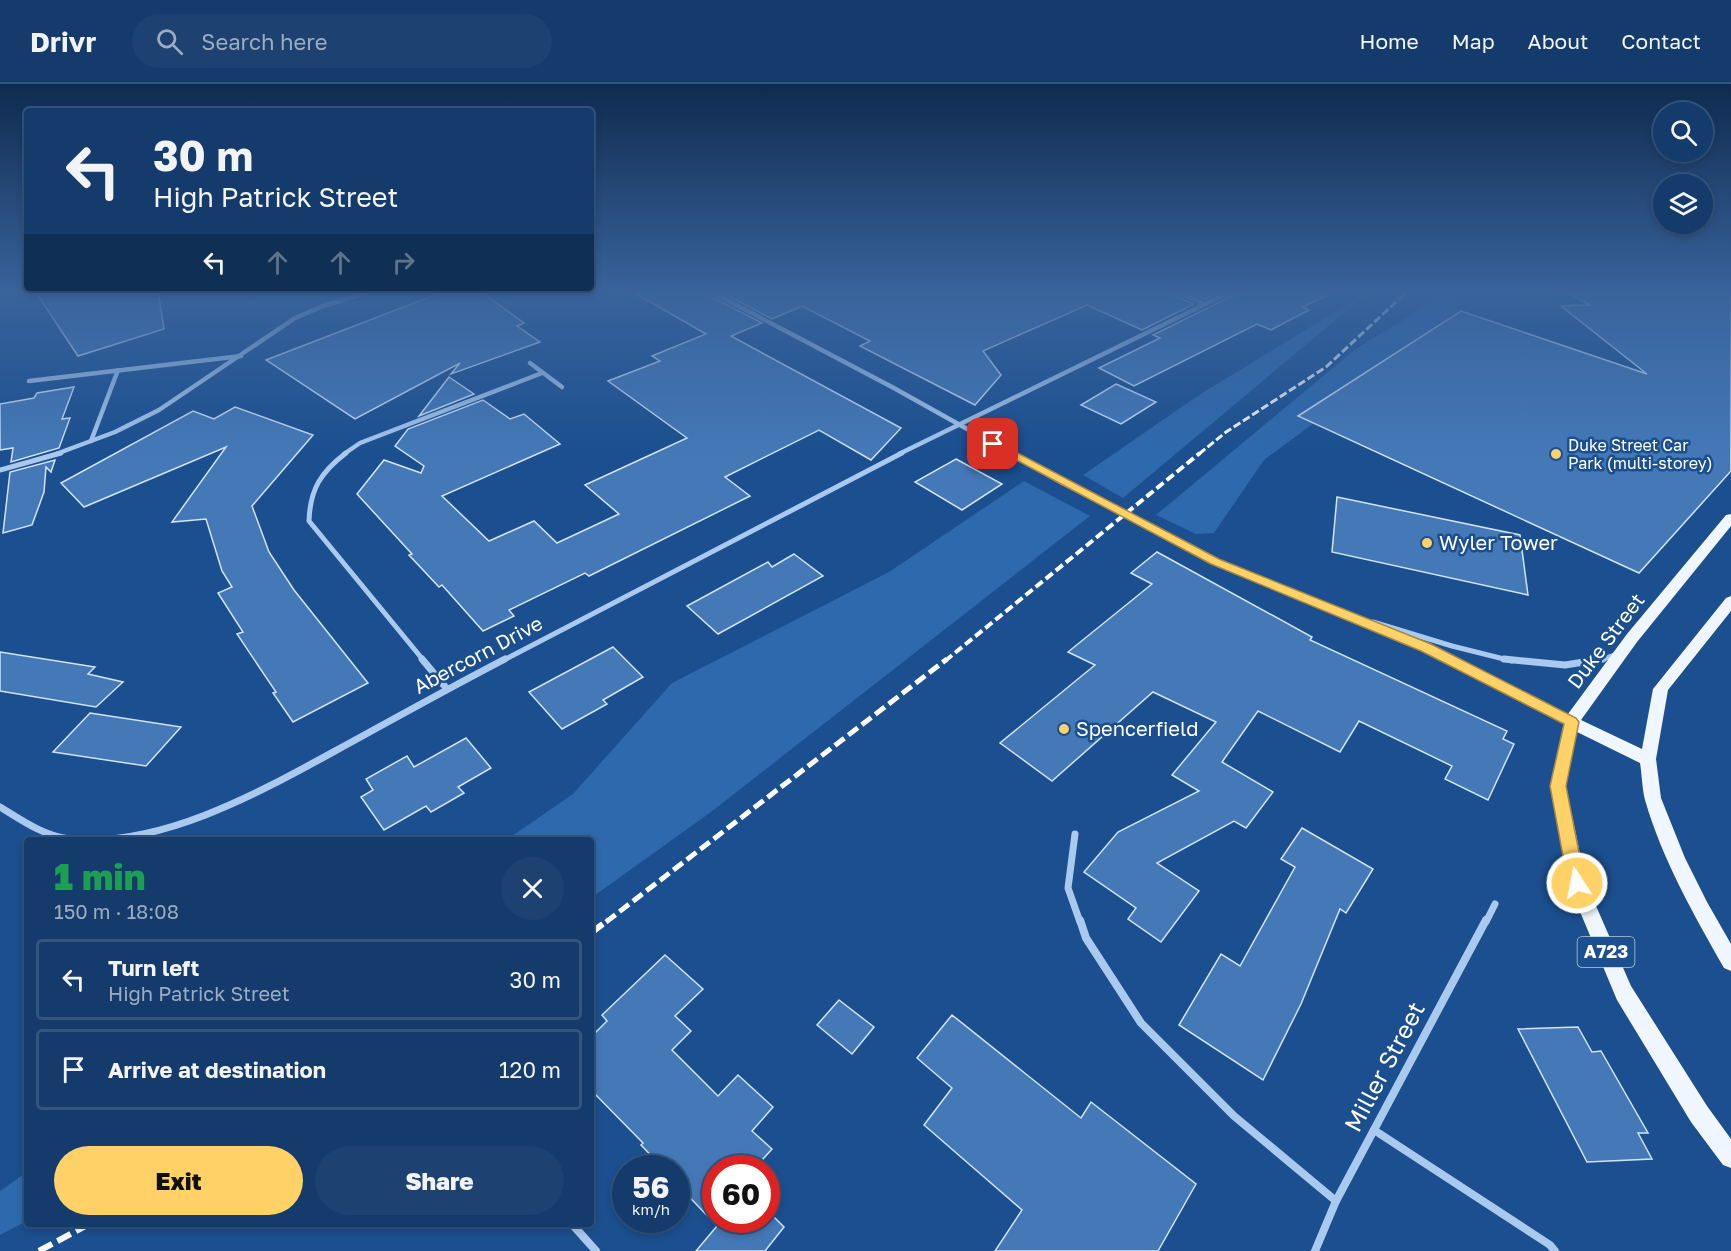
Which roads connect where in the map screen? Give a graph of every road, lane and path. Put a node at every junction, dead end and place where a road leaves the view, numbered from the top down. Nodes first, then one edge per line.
1 (256, 345) edge
2 (812, 345) edge
3 (1120, 345) edge
4 (241, 356) junction
5 (530, 363) dead end
6 (118, 370) junction
7 (542, 373) junction
8 (29, 381) dead end
9 (562, 387) dead end
10 (958, 424) junction
11 (91, 441) junction
12 (0, 470) edge
13 (1731, 518) edge
14 (1731, 601) edge
15 (1341, 612) junction
16 (1622, 652) junction
17 (447, 689) junction
18 (1571, 722) junction
19 (1648, 759) junction
20 (0, 807) edge
21 (1075, 834) dead end
22 (62, 837) edge
23 (126, 837) edge
24 (1495, 904) dead end
25 (1731, 962) edge
26 (1374, 1130) junction
27 (1731, 1156) edge
28 (1336, 1202) junction
29 (575, 1227) edge
30 (596, 1251) edge
31 (1315, 1251) edge
32 (1555, 1251) edge

1 - 4 street
2 - 10 street
3 - 10 street, Abercorn Drive
4 - 6 street
4 - 11 street
5 - 7 street
6 - 8 street
6 - 11 street
7 - 9 street
7 - 17 street
10 - 15 street, bridge
10 - 17 street, Abercorn Drive
11 - 12 street
13 - 16 main road, Duke Street / A723
14 - 19 main road
15 - 16 street
15 - 18 street
16 - 18 main road, Duke Street / A723
17 - 23 street, Abercorn Drive
18 - 19 main road
18 - 27 main road, A723
19 - 25 main road
20 - 22 street, Abercorn Drive
21 - 28 street
24 - 26 street, Miller Street
26 - 28 street, Miller Street
26 - 32 street
28 - 31 street, Miller Street
29 - 30 street

